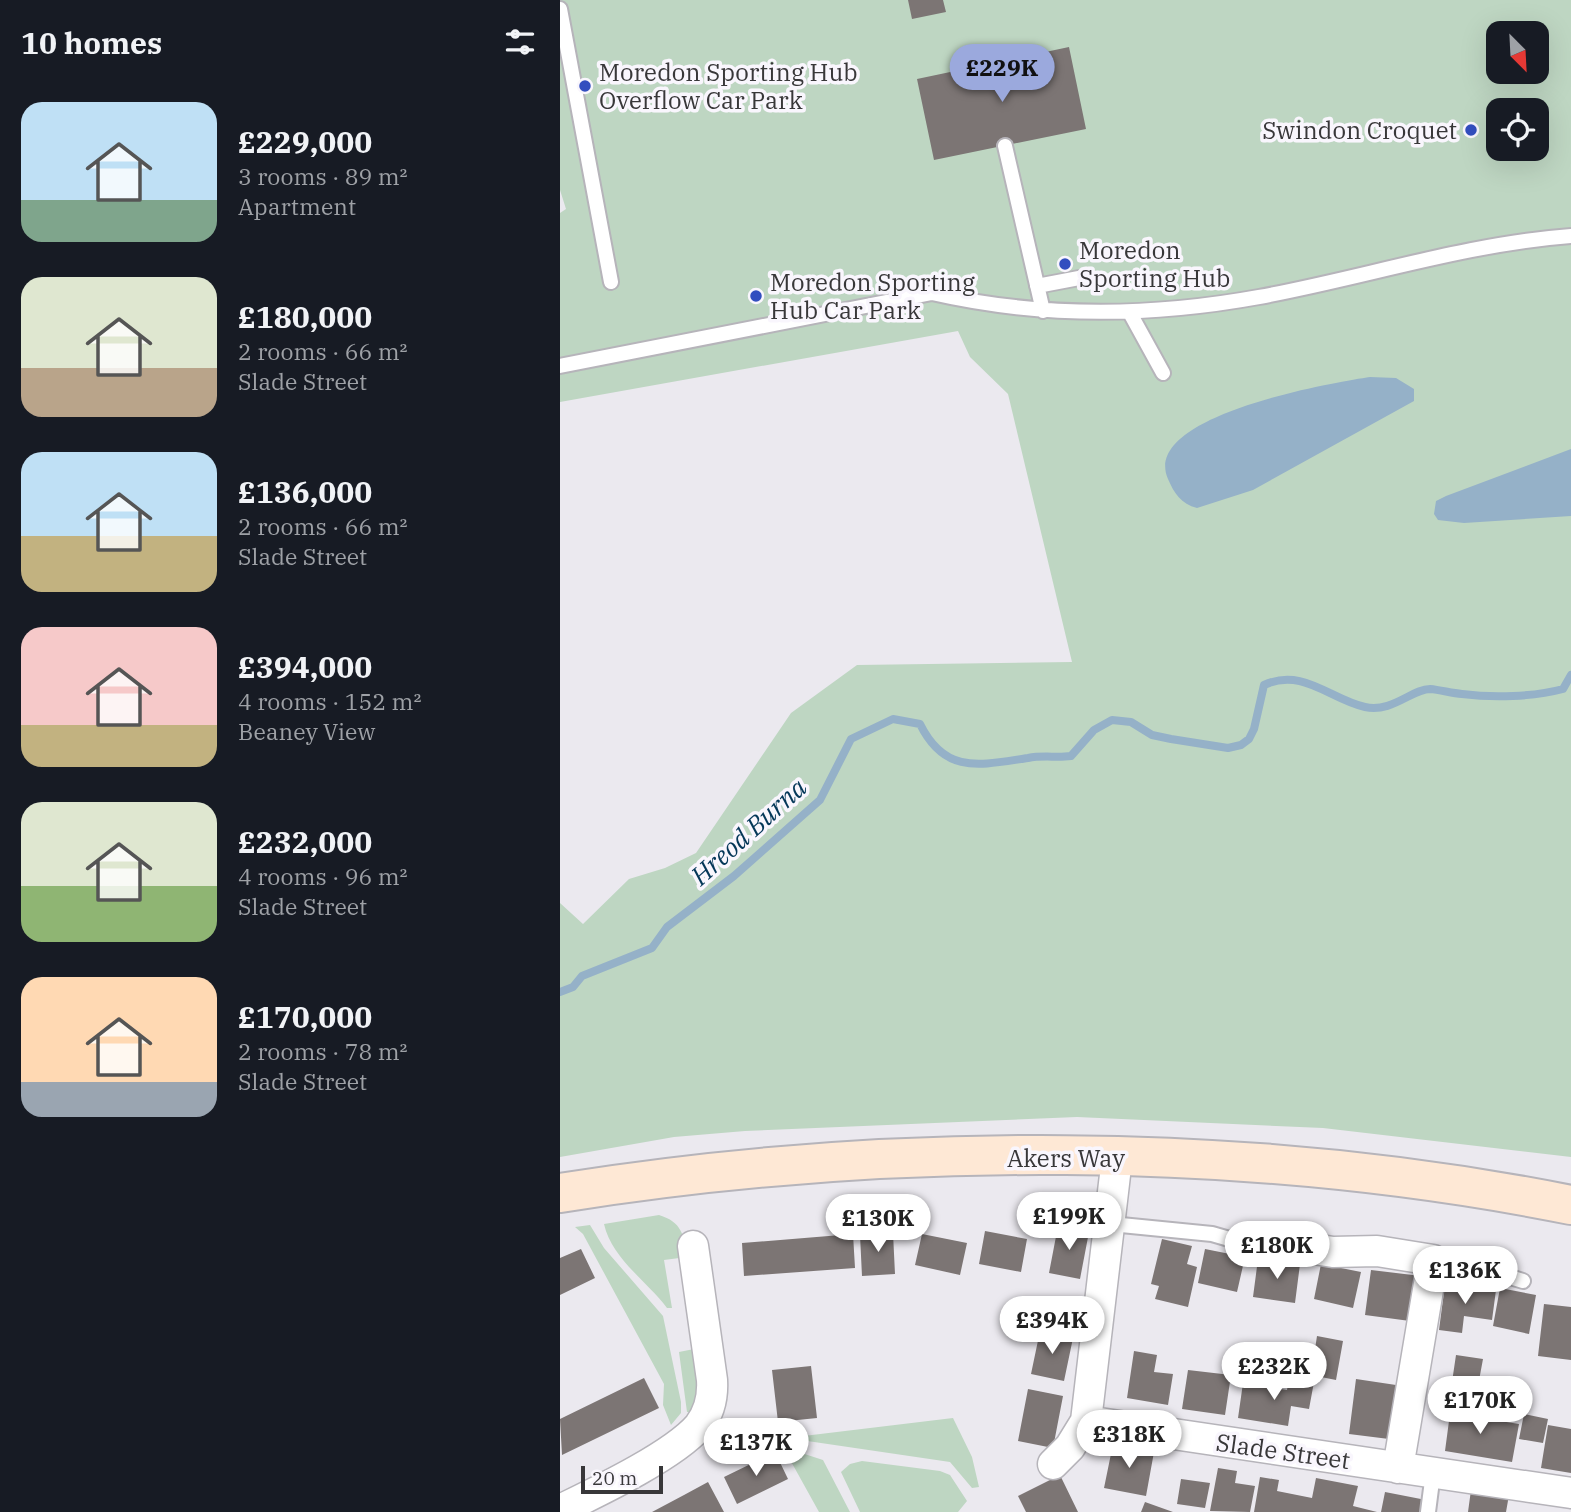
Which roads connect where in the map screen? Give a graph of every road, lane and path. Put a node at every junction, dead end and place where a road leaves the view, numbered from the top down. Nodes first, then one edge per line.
1 (560, 9) edge
2 (1005, 146) dead end
3 (1571, 236) edge
4 (1079, 278) dead end
5 (611, 282) dead end
6 (1037, 286) junction
7 (1043, 311) junction
8 (1130, 313) junction
9 (560, 366) edge
10 (1163, 373) dead end
11 (1117, 1158) junction
12 (560, 1194) edge
13 (1571, 1205) edge
14 (1111, 1224) junction
15 (1250, 1245) dead end
16 (693, 1246) dead end
17 (1301, 1247) dead end
18 (1433, 1260) junction
19 (1522, 1281) dead end
20 (1086, 1421) junction
21 (1053, 1464) dead end
22 (1398, 1468) junction
23 (1433, 1473) junction
24 (1571, 1493) edge
25 (560, 1510) edge
26 (1428, 1512) edge

1 - 5 lane
2 - 6 lane
3 - 8 lane
4 - 6 lane
6 - 7 lane
7 - 8 lane
7 - 9 lane
8 - 10 lane
11 - 12 main road, Akers Way
11 - 13 main road, Akers Way
11 - 14 street
14 - 15 lane
14 - 20 street
16 - 25 street
17 - 18 street
18 - 19 lane
18 - 22 street
20 - 21 street
20 - 22 street, Slade Street
22 - 23 street, Slade Street
23 - 24 street, Slade Street
23 - 26 lane

